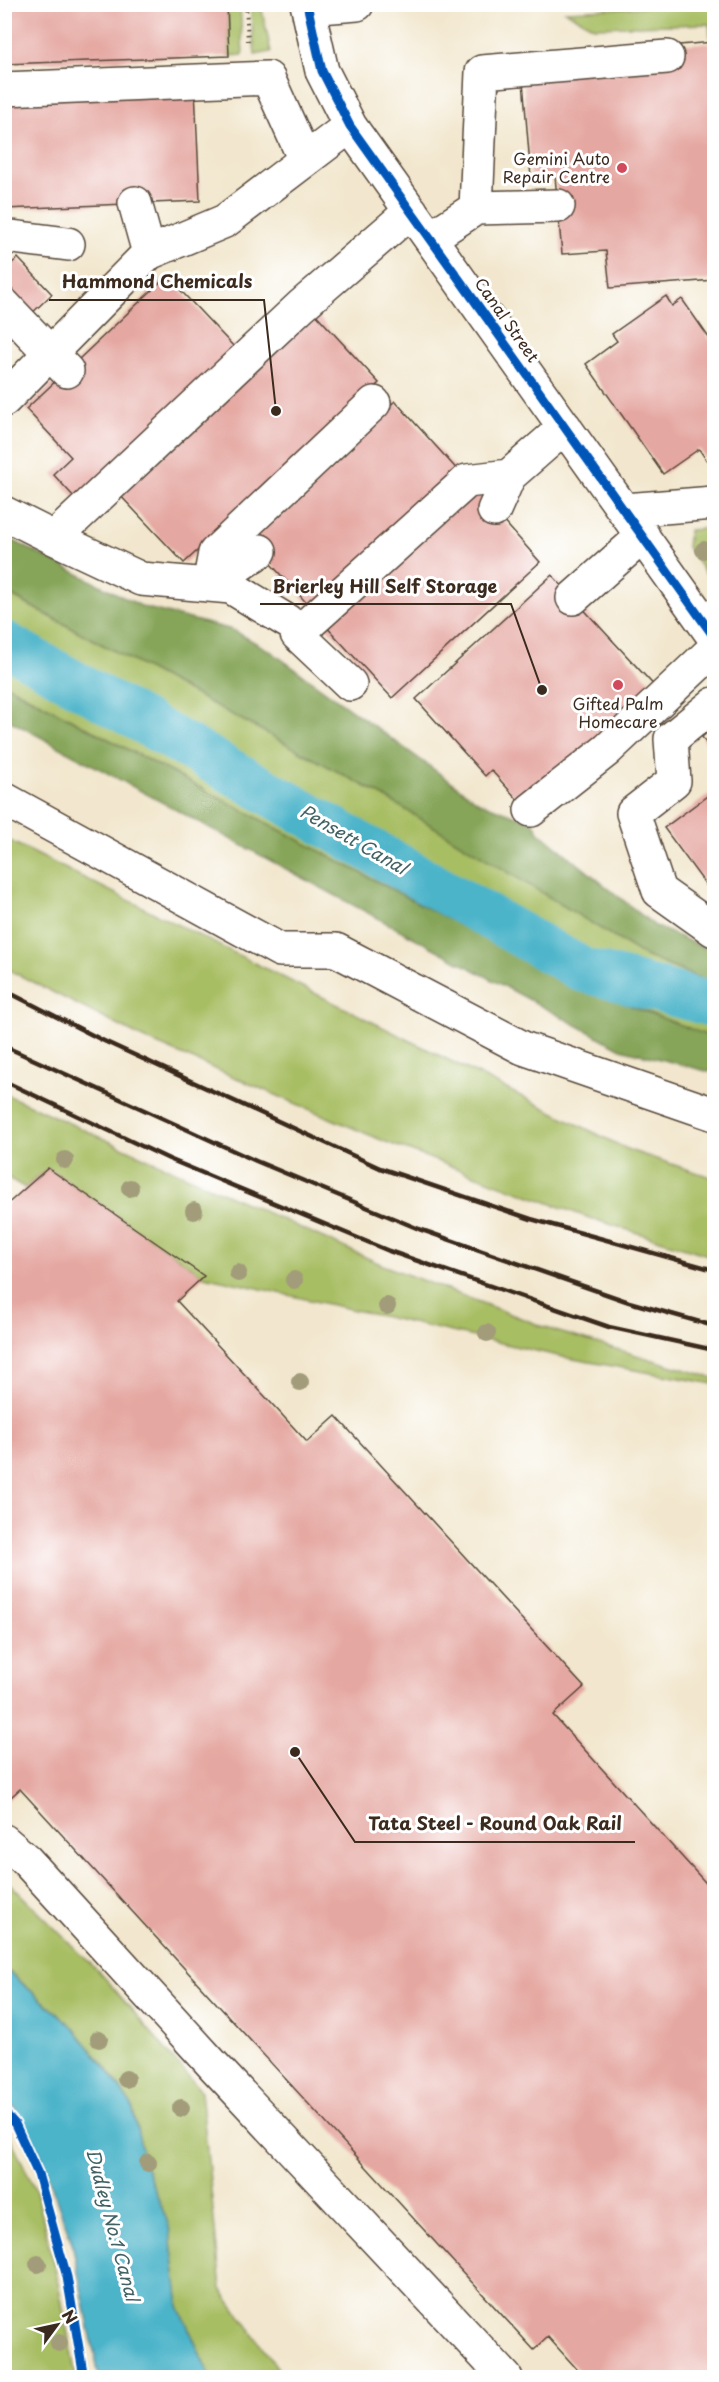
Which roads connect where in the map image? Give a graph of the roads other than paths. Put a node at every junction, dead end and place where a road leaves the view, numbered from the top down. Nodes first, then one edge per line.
1 (357, 4) edge
2 (307, 6) edge
3 (667, 57) dead end
4 (4, 89) edge
5 (350, 126) junction
6 (305, 160) junction
7 (135, 203) dead end
8 (558, 206) dead end
9 (476, 208) junction
10 (411, 211) junction
11 (4, 236) edge
12 (430, 238) junction
13 (68, 244) dead end
14 (149, 253) junction
15 (4, 304) edge
16 (59, 362) junction
17 (4, 400) edge
18 (374, 403) dead end
19 (565, 428) junction
20 (509, 476) junction
21 (714, 503) edge
22 (494, 510) dead end
23 (4, 513) edge
24 (634, 523) junction
25 (54, 538) junction
26 (260, 552) dead end
27 (209, 585) junction
28 (573, 598) dead end
29 (287, 621) dead end
30 (714, 637) edge
31 (714, 649) edge
32 (350, 684) dead end
33 (714, 704) edge
34 (4, 800) edge
35 (531, 810) dead end
36 (714, 930) edge
37 (714, 1114) edge
38 (4, 1841) edge
39 (507, 2378) edge

1 - 2 street
2 - 5 street, Canal Street
3 - 9 street
4 - 6 street
5 - 6 street
5 - 10 street, Canal Street
6 - 14 street
7 - 14 street
8 - 9 street
9 - 12 street
10 - 12 street, Canal Street
10 - 25 street
11 - 13 street
12 - 19 street, Canal Street
14 - 16 street
15 - 16 street
16 - 17 street
18 - 27 street
19 - 20 street
19 - 24 street, Canal Street
20 - 22 street
20 - 32 street
21 - 24 street
23 - 25 street
24 - 28 street
24 - 30 street, Canal Street
25 - 27 street
26 - 27 street
27 - 29 street
31 - 35 street
33 - 36 street
34 - 37 street
38 - 39 street

